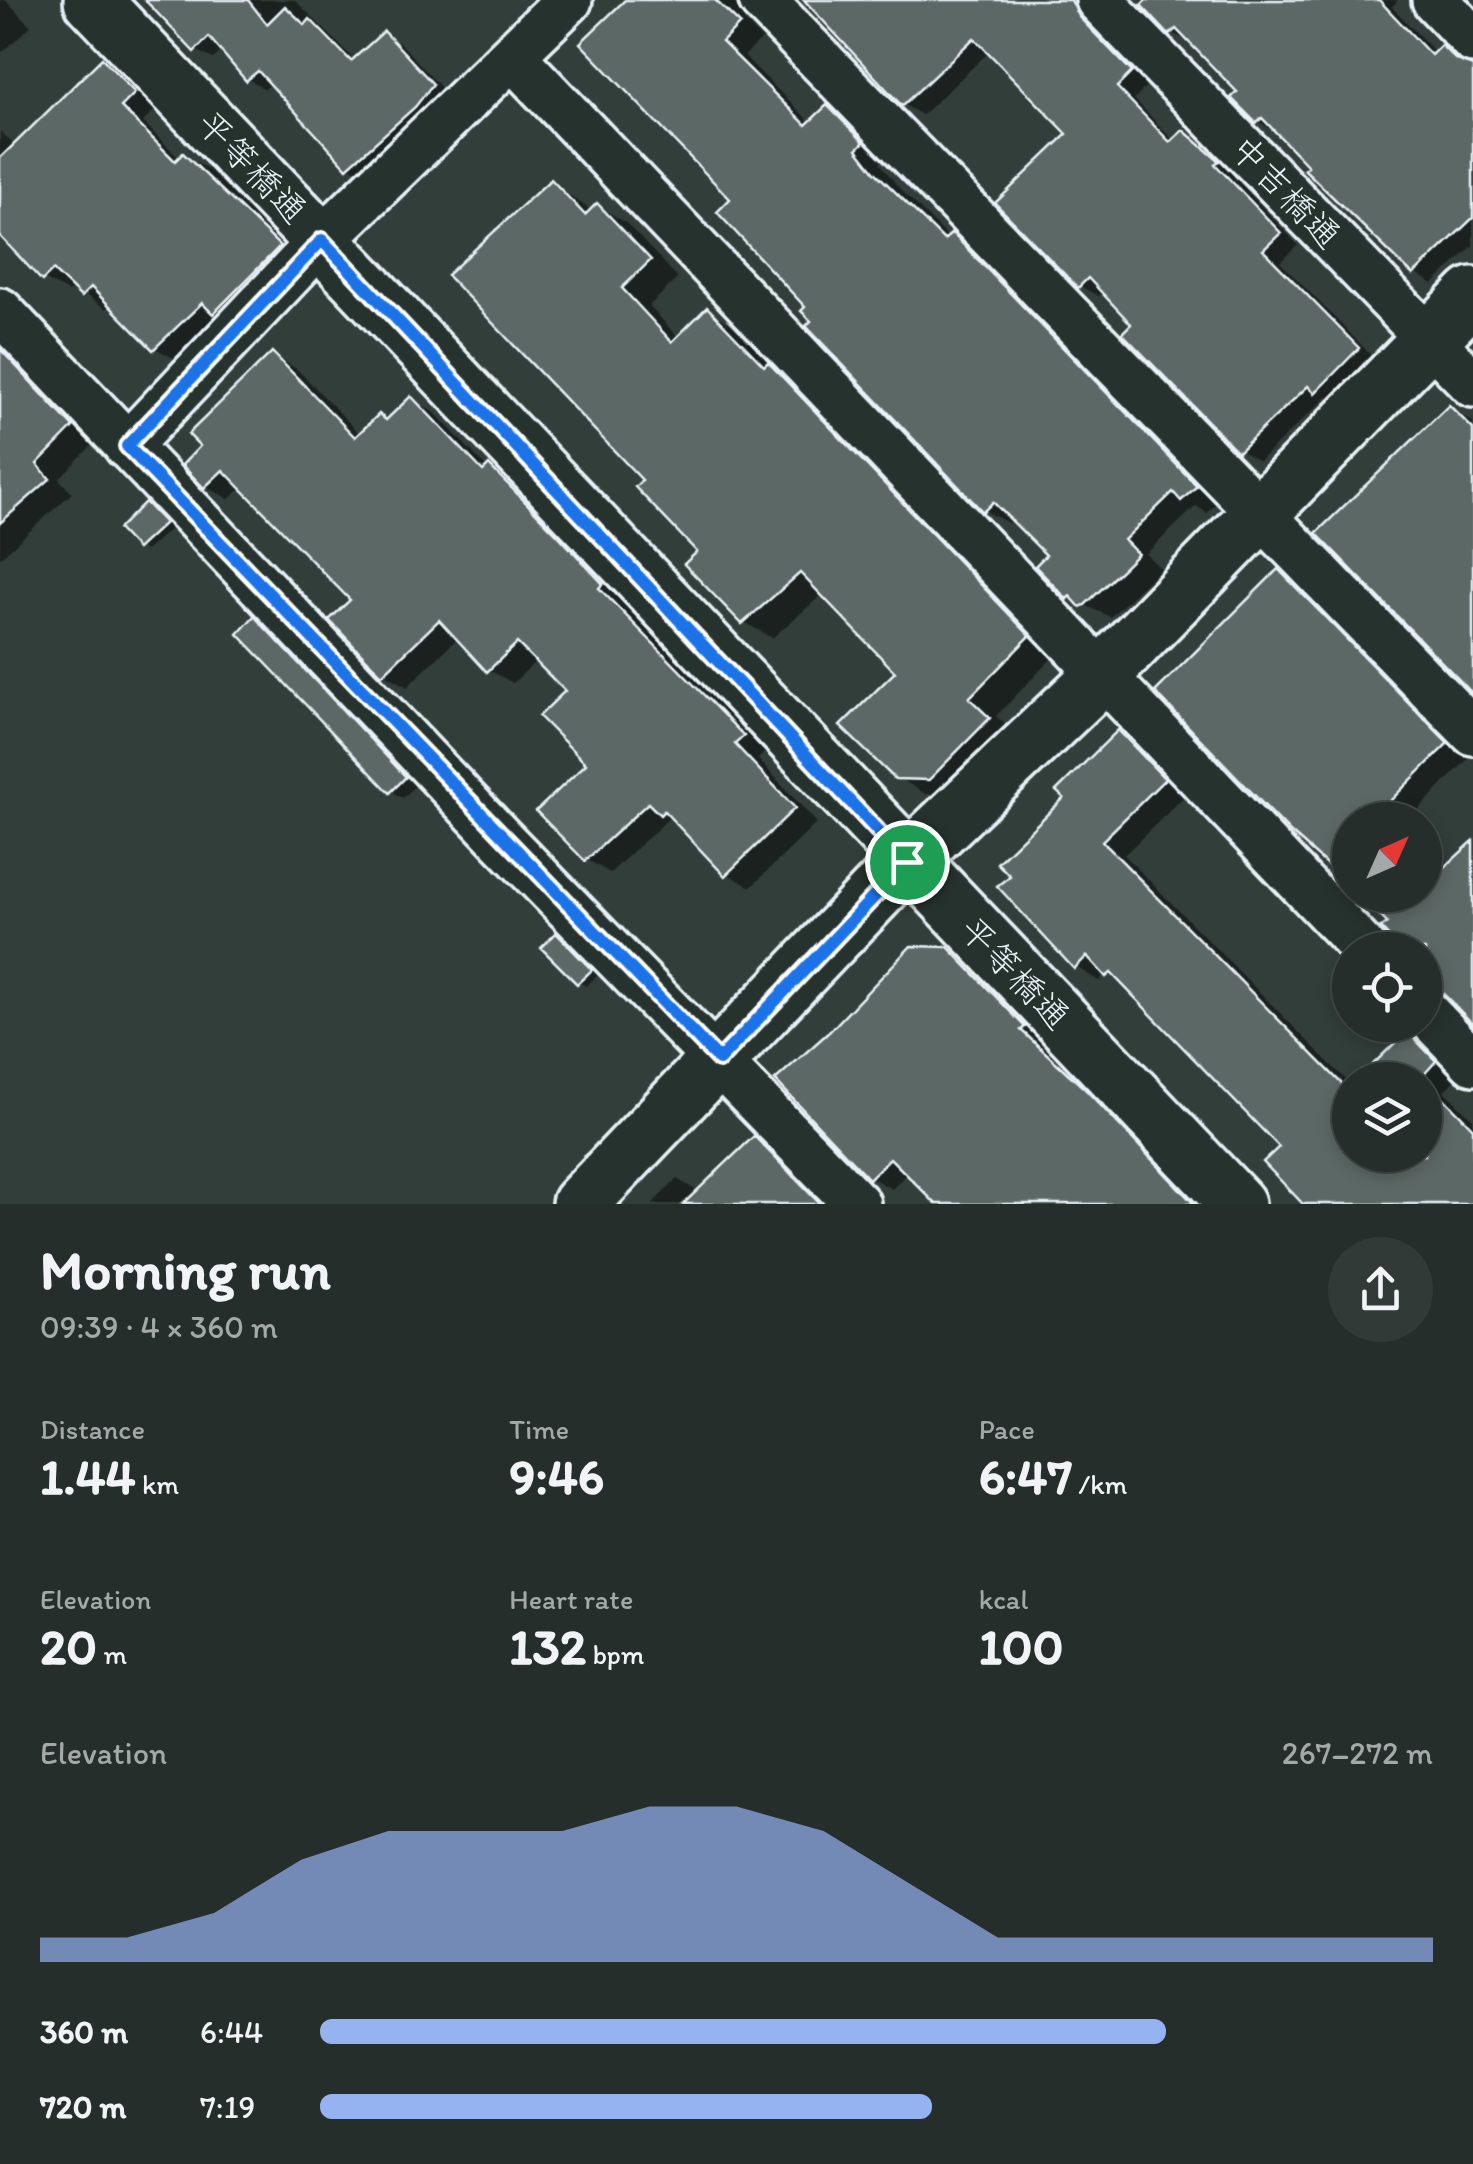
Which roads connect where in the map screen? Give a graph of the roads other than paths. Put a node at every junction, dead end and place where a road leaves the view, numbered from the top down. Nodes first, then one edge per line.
1 (92, 0) edge
2 (569, 0) edge
3 (762, 0) edge
4 (1098, 0) edge
5 (1434, 0) edge
6 (1473, 40) edge
7 (513, 56) junction
8 (322, 240) junction
9 (1473, 295) edge
10 (0, 310) edge
11 (1429, 339) junction
12 (1473, 384) edge
13 (127, 446) junction
14 (1260, 512) junction
15 (1101, 676) junction
16 (1473, 732) edge
17 (907, 862) junction
18 (1349, 932) edge
19 (1442, 1030) edge
20 (719, 1060) junction
21 (1473, 1062) edge
22 (580, 1204) edge
23 (858, 1204) edge
24 (1237, 1204) edge

1 - 8 street, 平等橋通
2 - 7 street
3 - 14 street
4 - 11 street, 中吉橋通
5 - 6 street
7 - 8 street
7 - 15 street
8 - 13 street
8 - 17 street, 平等橋通
9 - 11 street
10 - 13 street
11 - 12 street, 中吉橋通
11 - 14 street
13 - 20 street
14 - 15 street
14 - 16 street
15 - 17 street
15 - 18 street
17 - 20 street
17 - 24 street, 平等橋通
19 - 21 street
20 - 22 street
20 - 23 street

